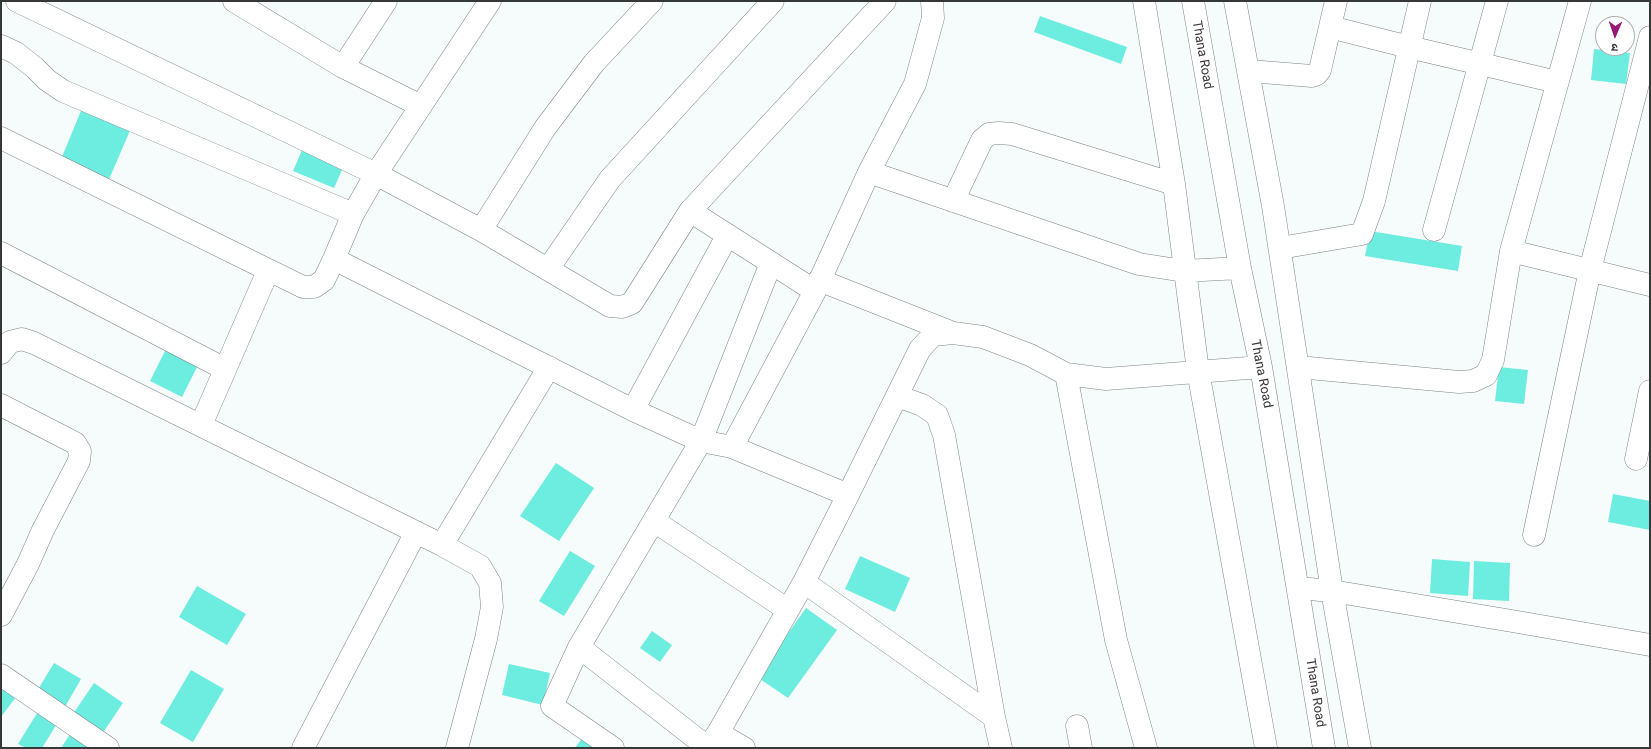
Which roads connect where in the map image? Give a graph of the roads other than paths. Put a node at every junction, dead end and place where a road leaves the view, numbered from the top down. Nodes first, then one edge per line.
1 (17, 1) edge
2 (234, 1) edge
3 (386, 1) edge
4 (490, 1) edge
5 (652, 1) edge
6 (773, 1) edge
7 (885, 1) edge
8 (932, 1) edge
9 (1144, 1) edge
10 (1193, 1) edge
11 (1236, 1) edge
12 (1336, 1) edge
13 (1420, 1) edge
14 (1497, 1) edge
15 (1580, 1) edge
16 (1330, 27) junction
17 (1650, 37) edge
18 (1, 46) edge
19 (1409, 47) junction
20 (1479, 64) junction
21 (343, 67) junction
22 (1249, 71) junction
23 (1557, 82) junction
24 (421, 106) junction
25 (1, 138) edge
26 (869, 172) junction
27 (376, 174) junction
28 (1174, 184) junction
29 (953, 201) junction
30 (690, 211) junction
31 (353, 214) junction
32 (481, 230) junction
33 (1434, 230) dead end
34 (727, 236) junction
35 (1280, 248) junction
36 (1511, 251) junction
37 (1, 253) edge
38 (334, 259) junction
39 (771, 263) junction
40 (1240, 268) junction
41 (548, 269) junction
42 (1590, 270) junction
43 (268, 271) junction
44 (1184, 271) junction
45 (1650, 285) edge
46 (817, 286) junction
47 (952, 333) junction
48 (1, 353) edge
49 (549, 367) junction
50 (1261, 367) junction
51 (1298, 367) junction
52 (225, 369) junction
53 (1198, 371) junction
54 (1066, 374) junction
55 (1650, 391) edge
56 (897, 396) junction
57 (1, 404) edge
58 (633, 410) junction
59 (201, 425) junction
60 (701, 441) junction
61 (732, 447) junction
62 (1636, 459) dead end
63 (848, 495) junction
64 (654, 520) junction
65 (416, 532) junction
66 (1534, 535) dead end
67 (442, 545) junction
68 (804, 582) junction
69 (1298, 588) junction
70 (1332, 592) junction
71 (788, 610) junction
72 (1, 616) edge
73 (1650, 645) edge
74 (579, 647) junction
75 (1, 675) edge
76 (994, 717) junction
77 (1077, 726) dead end
78 (711, 743) edge
79 (108, 748) edge
80 (303, 748) edge
81 (457, 748) edge
82 (613, 748) edge
83 (744, 748) edge
84 (1001, 748) edge
85 (1081, 748) edge
86 (1146, 748) edge
87 (1266, 748) edge
88 (1324, 748) edge
89 (1360, 748) edge

1 - 27 street
2 - 21 street
3 - 21 street
4 - 24 street
5 - 32 street
6 - 41 street
7 - 30 street
8 - 26 street
9 - 28 street
10 - 40 street, Thana Road
11 - 22 street
12 - 16 street
13 - 19 street
14 - 20 street
15 - 23 street
16 - 19 street
16 - 22 street
17 - 42 street
18 - 31 street
19 - 20 street
19 - 35 street
20 - 23 street
20 - 33 street
21 - 24 street
22 - 35 street
23 - 36 street
24 - 27 street
25 - 43 street
26 - 29 street
26 - 46 street
27 - 31 street
27 - 32 street
28 - 29 street
28 - 44 street
29 - 44 street
30 - 34 street
30 - 41 street
31 - 38 street
32 - 41 street
34 - 39 street
34 - 58 street
35 - 51 street
36 - 42 street
36 - 51 street
37 - 52 street
38 - 43 street
38 - 49 street
39 - 46 street
39 - 60 street
40 - 44 street
40 - 50 street, Thana Road
42 - 45 street
42 - 66 street
43 - 52 street
44 - 53 street
46 - 47 street
46 - 61 street
47 - 54 street
47 - 56 street
48 - 59 street
49 - 58 street
49 - 67 street
50 - 53 street
50 - 69 street, Thana Road
51 - 70 street
52 - 59 street
53 - 54 street
53 - 87 street
54 - 86 street
55 - 62 street
56 - 63 street
56 - 76 street
57 - 72 street
58 - 60 street
59 - 65 street
60 - 61 street
60 - 64 street
61 - 63 street
63 - 68 street
64 - 71 street
64 - 74 street
65 - 67 street
65 - 80 street
67 - 81 street
68 - 71 street
68 - 76 street
69 - 70 street
69 - 88 street, Thana Road
70 - 73 street
70 - 89 street
71 - 78 street
74 - 78 street
74 - 82 street
75 - 79 street
76 - 84 street
77 - 85 street
78 - 83 street

